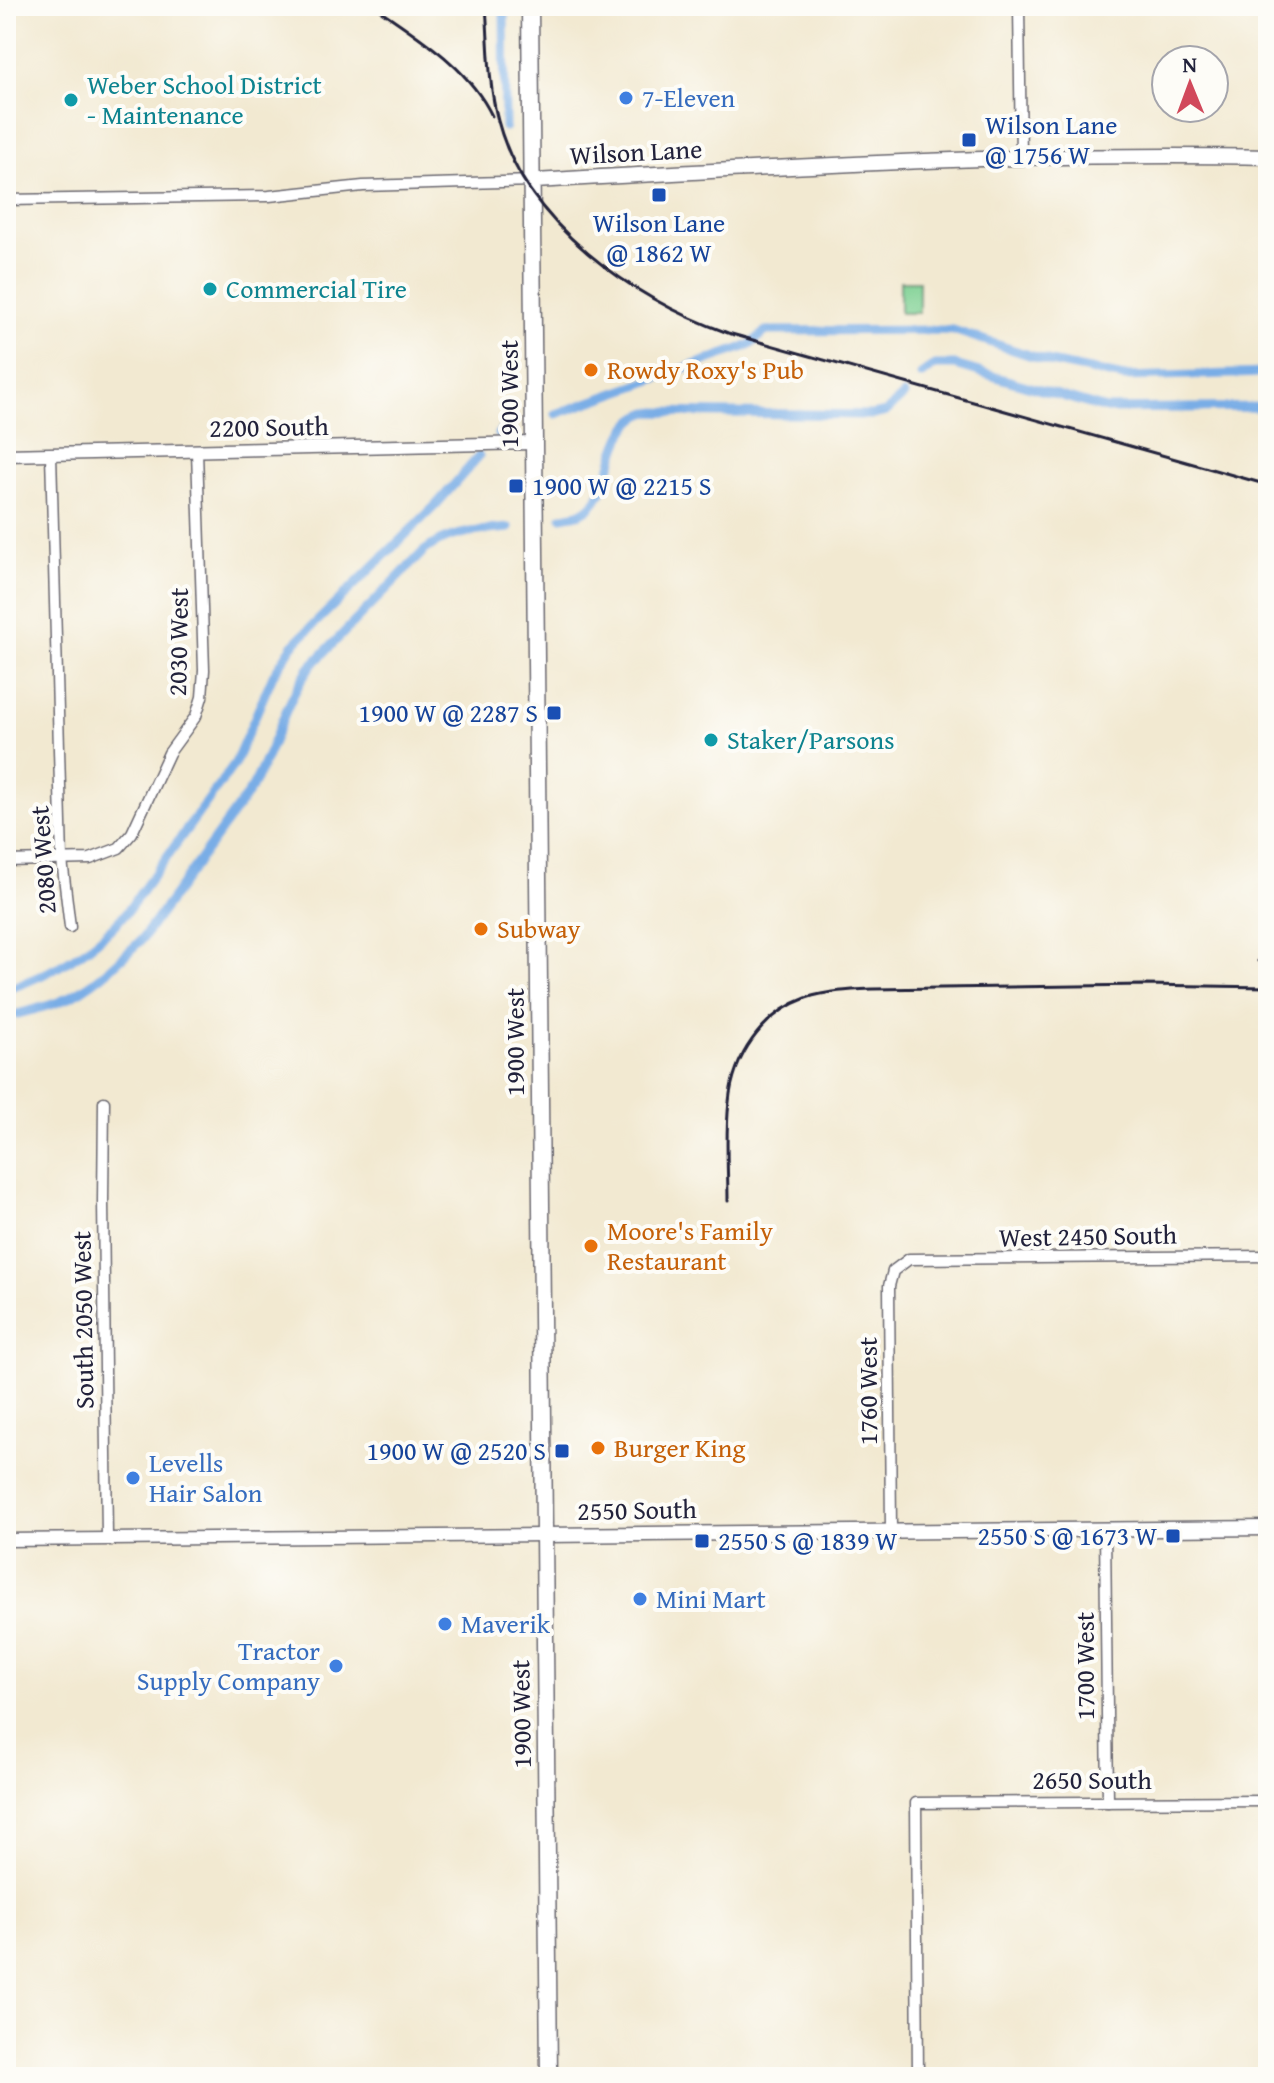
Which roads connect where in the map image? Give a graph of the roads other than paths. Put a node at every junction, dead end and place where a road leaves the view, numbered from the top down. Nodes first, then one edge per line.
1 (530, 6) edge
2 (1019, 6) edge
3 (1268, 157) edge
4 (1021, 158) junction
5 (533, 181) junction
6 (6, 200) edge
7 (533, 443) junction
8 (197, 451) junction
9 (51, 454) junction
10 (6, 455) edge
11 (62, 860) junction
12 (6, 861) edge
13 (70, 927) dead end
14 (104, 1102) dead end
15 (1268, 1256) edge
16 (909, 1259) joint
17 (1268, 1528) edge
18 (1105, 1529) junction
19 (891, 1531) junction
20 (543, 1535) junction
21 (107, 1538) junction
22 (6, 1540) edge
23 (1268, 1801) edge
24 (1108, 1802) junction
25 (549, 2077) edge
26 (918, 2077) edge

1 - 5 main road, 1900 West
2 - 4 street
3 - 4 main road, Wilson Lane
4 - 5 main road, Wilson Lane
5 - 6 street, Wilson Lane
5 - 7 main road, 1900 West
7 - 8 street, 2200 South
7 - 20 main road, 1900 West
8 - 9 street, 2200 South
8 - 11 street, 2030 West
9 - 10 street, 2200 South
9 - 11 street, 2080 West
11 - 12 street, 2030 West
11 - 13 street, 2080 West
14 - 21 street, South 2050 West
15 - 16 street, West 2450 South
16 - 19 street, 1760 West
17 - 18 main road, 2550 South
18 - 19 main road, 2550 South
18 - 24 street, 1700 West
19 - 20 main road, 2550 South
20 - 21 street, 2550 South
20 - 25 main road, 1900 West
21 - 22 street, 2550 South
23 - 24 street, 2650 South
24 - 26 street, 2650 South

